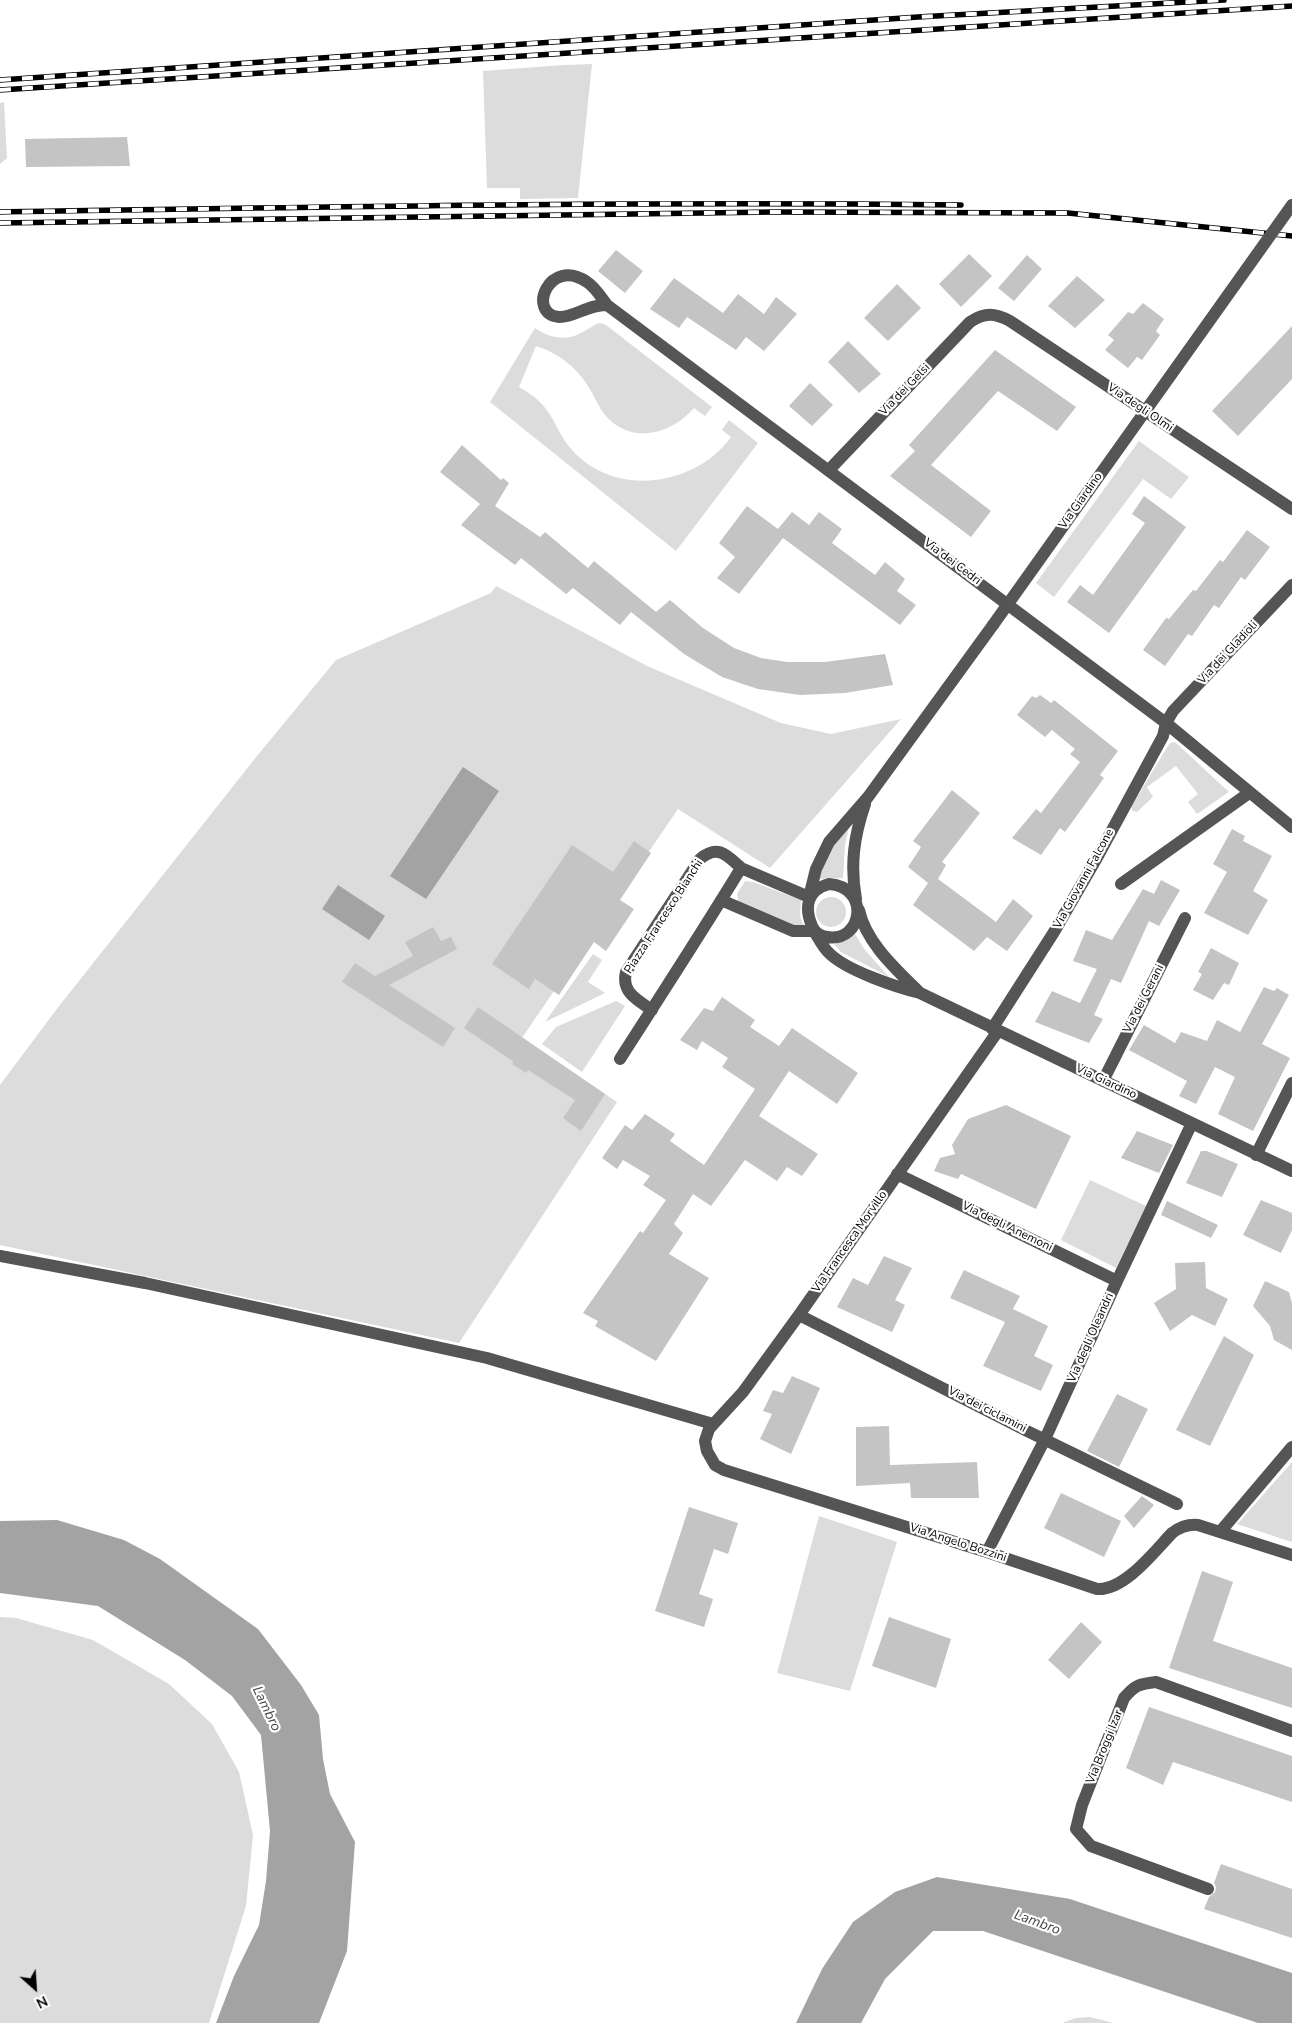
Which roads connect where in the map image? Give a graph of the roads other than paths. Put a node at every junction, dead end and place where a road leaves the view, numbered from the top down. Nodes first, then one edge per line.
1 (1292, 205) edge
2 (607, 305) junction
3 (985, 314) joint
4 (829, 470) junction
5 (1292, 509) edge
6 (1292, 585) edge
7 (1166, 723) junction
8 (1249, 793) junction
9 (868, 797) junction
10 (1292, 827) edge
11 (741, 868) junction
12 (1121, 884) dead end
13 (809, 897) junction
14 (721, 900) junction
15 (857, 903) junction
16 (1185, 918) dead end
17 (814, 931) junction
18 (920, 993) junction
19 (652, 1010) junction
20 (995, 1030) junction
21 (620, 1059) dead end
22 (1103, 1081) junction
23 (1292, 1083) edge
24 (1192, 1123) junction
25 (1256, 1154) junction
26 (1292, 1171) edge
27 (897, 1174) junction
28 (0, 1256) edge
29 (1117, 1281) junction
30 (799, 1315) junction
31 (712, 1424) junction
32 (1045, 1439) junction
33 (1292, 1447) edge
34 (1177, 1504) dead end
35 (1220, 1532) junction
36 (987, 1552) junction
37 (1292, 1555) edge
38 (1292, 1731) edge
39 (1208, 1889) dead end

1 - 9 street, Via Giardino, bridge
2 - 2 street, Via dei Cedri
2 - 4 street, Via dei Cedri
3 - 4 street, Via dei Gelsi
3 - 5 street, Via degli Olmi
4 - 7 street, Via dei Cedri
6 - 7 street, Via dei Gladioli
7 - 8 street, Via dei Cedri
7 - 20 street, Via Giovanni Falcone
8 - 10 street, Via dei Cedri
8 - 12 street
9 - 13 street, Via Giardino
9 - 15 street, Via Giardino
11 - 13 street, Piazza Francesco Bianchi
11 - 14 street
11 - 19 street, Piazza Francesco Bianchi
13 - 15 street
13 - 17 street, Via Giardino
14 - 17 street
14 - 19 street
15 - 17 street, Via Giardino
15 - 18 street, Via Giardino
16 - 22 street, Via dei Gerani
17 - 18 street, Via Giardino
18 - 20 street, Via Giardino
19 - 21 street
20 - 22 street, Via Giardino
20 - 27 street, Via Francesca Morvillo
22 - 24 street, Via Giardino
23 - 25 street
24 - 25 street, Via Giardino
24 - 29 street, Via degli Oleandri
25 - 26 street, Via Giardino
27 - 29 street, Via degli Anemoni
27 - 30 street, Via Francesca Morvillo
28 - 31 street
29 - 32 street, Via degli Oleandri
30 - 31 street, Via Francesca Morvillo
30 - 32 street, Via dei ciclamini
31 - 36 street, Via Angelo Bozzini
32 - 34 street, Via dei ciclamini
32 - 36 street, Via degli Oleandri
33 - 35 street
35 - 36 street, Via Angelo Bozzini
35 - 37 street
38 - 39 street, Via Broggi Izar

